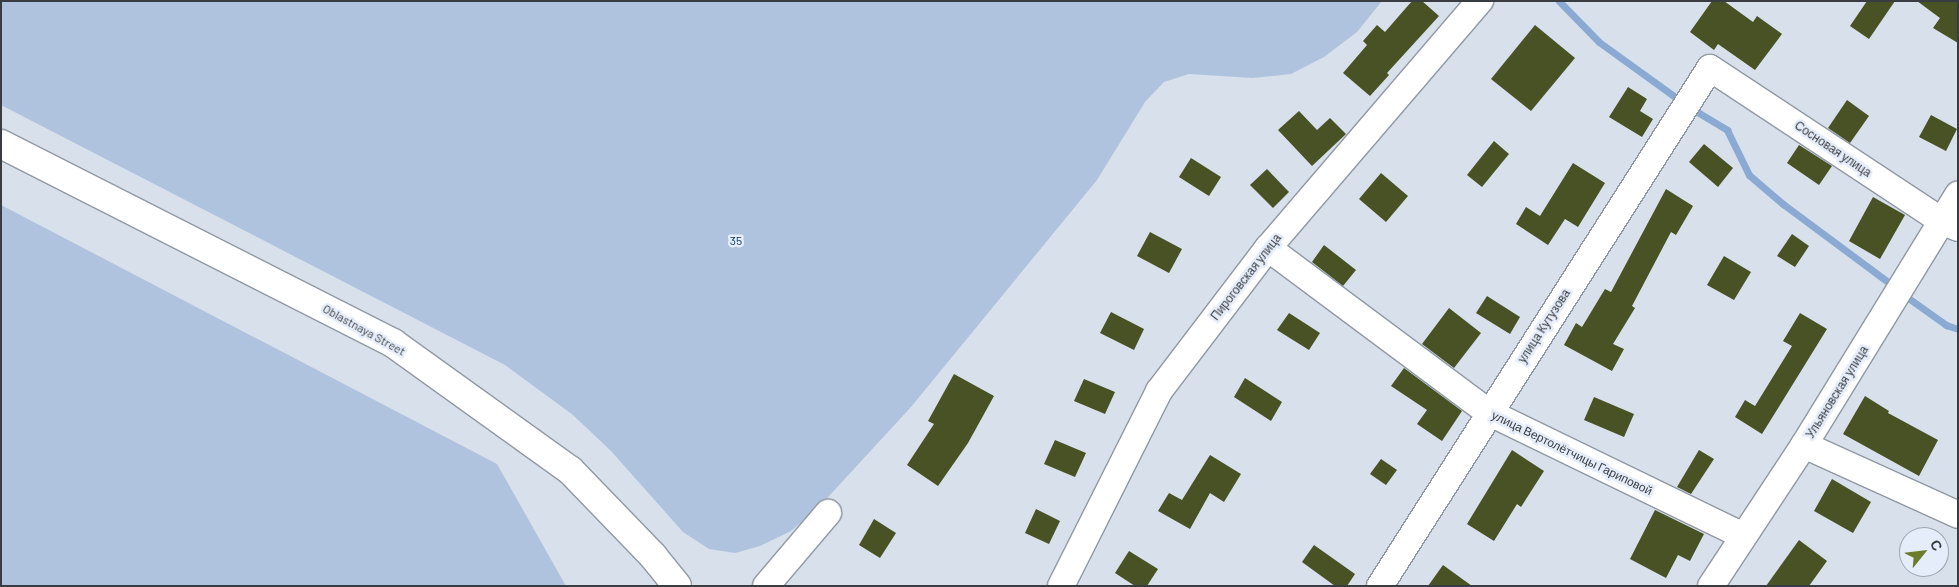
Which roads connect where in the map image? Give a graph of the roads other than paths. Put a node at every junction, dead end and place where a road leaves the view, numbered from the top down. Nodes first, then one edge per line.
1 (1480, 1) edge
2 (1710, 68) joint
3 (1, 144) edge
4 (1958, 195) edge
5 (1950, 225) edge
6 (1268, 248) junction
7 (1488, 412) junction
8 (1804, 445) junction
9 (828, 513) dead end
10 (1958, 515) edge
11 (1742, 535) junction
12 (677, 586) edge
13 (766, 586) edge
14 (1061, 586) edge
15 (1380, 586) edge
16 (1710, 586) edge

1 - 6 street, Пироговская улица
2 - 5 street, Сосновая улица
2 - 7 street, улица Кутузова
3 - 12 main road, Oblastnaya Street
4 - 5 street, Ульяновская улица
5 - 8 street, Ульяновская улица
6 - 7 street, улица Вертолётчицы Гариповой
6 - 14 street, Пироговская улица
7 - 11 street, улица Вертолётчицы Гариповой
7 - 15 street, улица Кутузова
8 - 10 street
8 - 11 street, Ульяновская улица
9 - 13 street
11 - 16 street, Ульяновская улица

